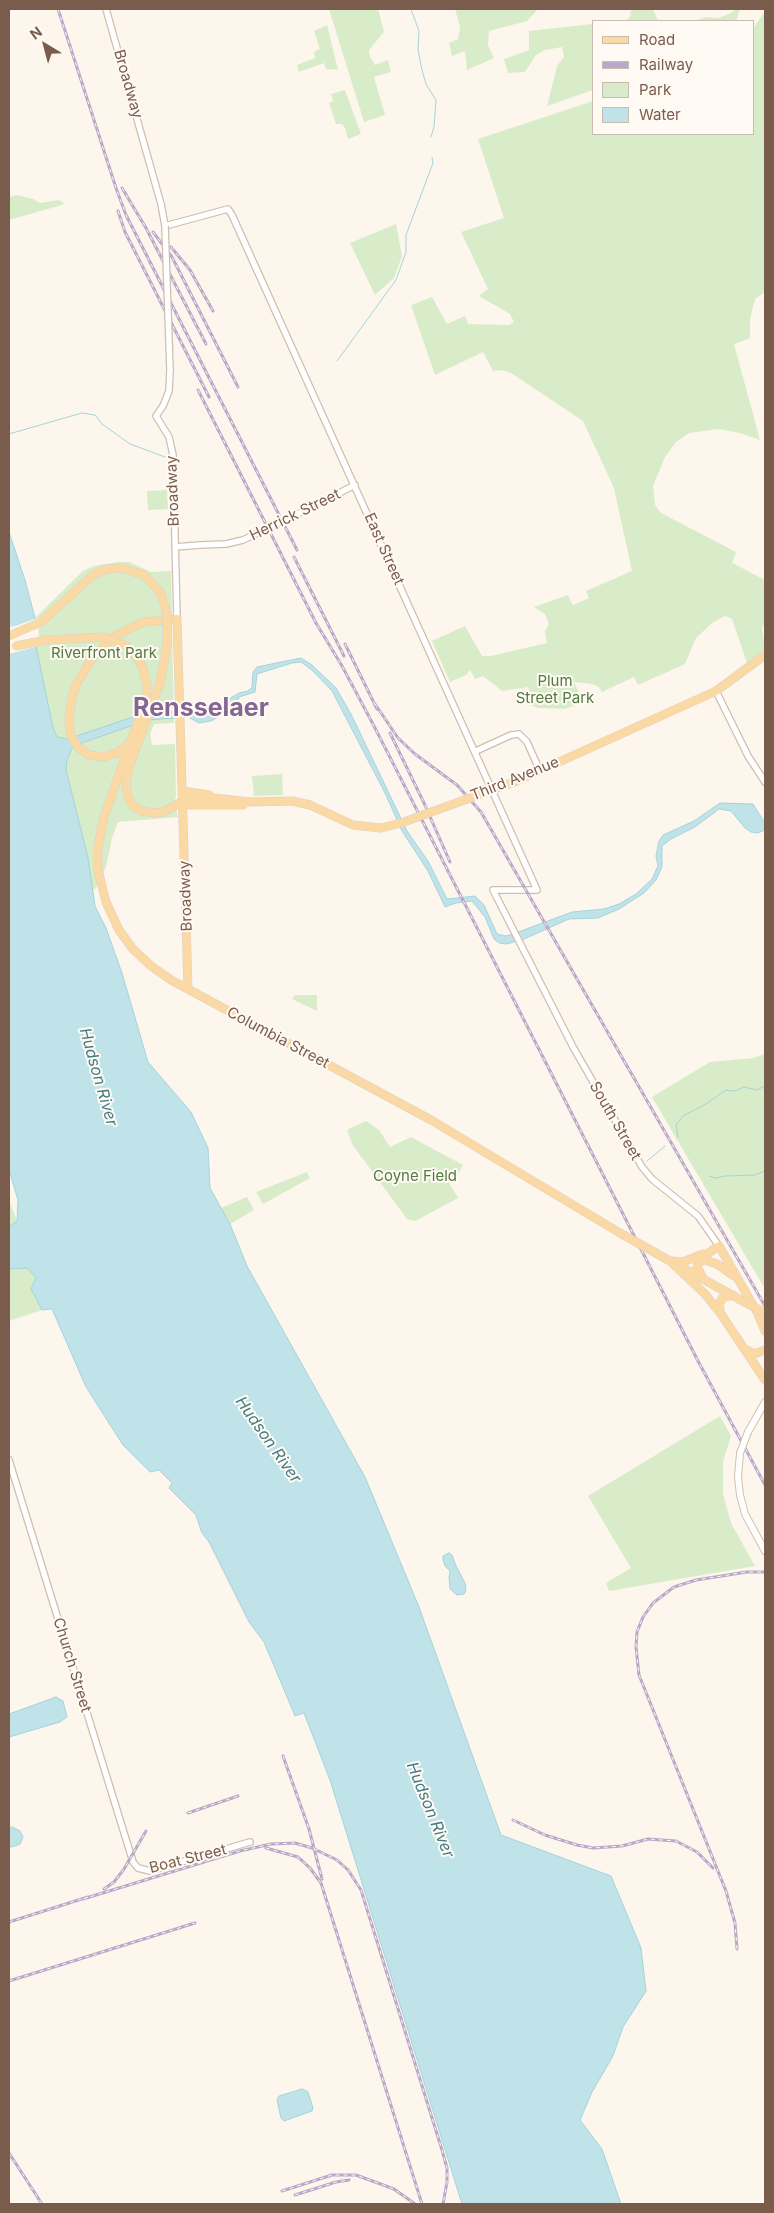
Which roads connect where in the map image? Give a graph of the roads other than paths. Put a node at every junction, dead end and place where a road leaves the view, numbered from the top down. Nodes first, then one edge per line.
1 (106, 9) edge
2 (165, 226) junction
3 (355, 485) junction
4 (175, 547) junction
5 (177, 619) junction
6 (9, 636) edge
7 (12, 647) edge
8 (765, 655) edge
9 (716, 691) junction
10 (134, 742) junction
11 (476, 751) junction
12 (131, 761) junction
13 (540, 771) junction
14 (765, 782) edge
15 (182, 791) junction
16 (215, 798) junction
17 (183, 802) junction
18 (249, 802) junction
19 (493, 890) joint
20 (104, 895) junction
21 (188, 989) junction
22 (719, 1246) junction
23 (707, 1253) junction
24 (670, 1261) junction
25 (698, 1264) junction
26 (739, 1280) junction
27 (706, 1281) junction
28 (736, 1297) junction
29 (722, 1314) junction
30 (765, 1314) edge
31 (765, 1331) edge
32 (746, 1349) junction
33 (765, 1350) edge
34 (765, 1380) edge
35 (765, 1402) edge
36 (765, 1411) edge
37 (756, 1418) junction
38 (9, 1460) edge
39 (765, 1551) edge
40 (250, 1842) dead end
41 (138, 1868) joint

1 - 2 street, Broadway
2 - 3 street, East Street
2 - 4 street, Broadway, bridge
3 - 4 street, Herrick Street, bridge
3 - 11 street, East Street
4 - 5 street, Broadway
5 - 10 main road
5 - 15 main road, Broadway
6 - 10 main road, bridge
7 - 10 main road, bridge
8 - 9 main road, Third Avenue
9 - 13 main road, Third Avenue
9 - 14 street
10 - 12 main road
10 - 20 main road
11 - 13 street
11 - 19 street, East Street
12 - 17 main road
12 - 20 main road
13 - 18 main road, Third Avenue, bridge
15 - 16 main road
15 - 17 main road, Broadway
16 - 17 main road, Third Avenue
16 - 18 main road, Third Avenue
17 - 18 main road, Third Avenue
17 - 21 main road, Broadway
19 - 22 street, South Street
20 - 21 main road, Columbia Street
21 - 24 main road, Columbia Street, bridge
22 - 23 main road
22 - 26 main road, South Street
23 - 24 main road
23 - 25 main road
24 - 27 main road
24 - 29 main road
25 - 26 main road
25 - 27 main road
26 - 31 main road, South Street
27 - 28 main road
28 - 29 main road
28 - 30 main road, bridge
29 - 32 main road
32 - 33 main road
32 - 34 main road
35 - 37 main road
36 - 37 main road
37 - 39 main road, bridge
38 - 41 street, Church Street
40 - 41 street, Boat Street

